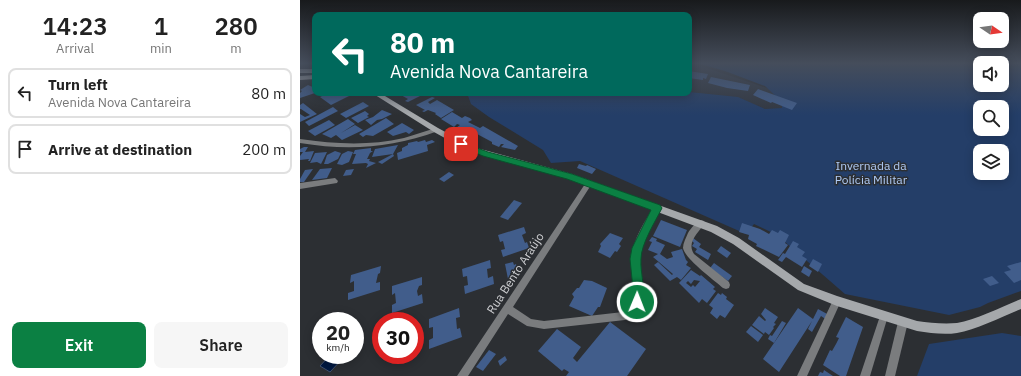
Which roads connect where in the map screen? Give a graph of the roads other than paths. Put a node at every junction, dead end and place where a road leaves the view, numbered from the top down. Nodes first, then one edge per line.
1 (380, 96) edge
2 (436, 130) junction
3 (300, 141) edge
4 (335, 181) dead end
5 (589, 183) junction
6 (300, 186) edge
7 (657, 208) junction
8 (701, 223) junction
9 (726, 285) dead end
10 (838, 301) junction
11 (1021, 304) edge
12 (507, 308) junction
13 (884, 316) junction
14 (903, 322) junction
15 (462, 376) edge
16 (802, 376) edge
17 (865, 376) edge
18 (890, 376) edge

1 - 2 main road
2 - 3 street
2 - 5 main road
4 - 6 street
5 - 7 main road
5 - 12 street, Rua Bento Araújo
7 - 8 main road
7 - 12 street
8 - 9 street
8 - 10 main road
10 - 13 main road
10 - 16 street
11 - 14 main road
12 - 15 street, Rua Bento Araújo
13 - 14 main road
13 - 17 street
14 - 18 street

